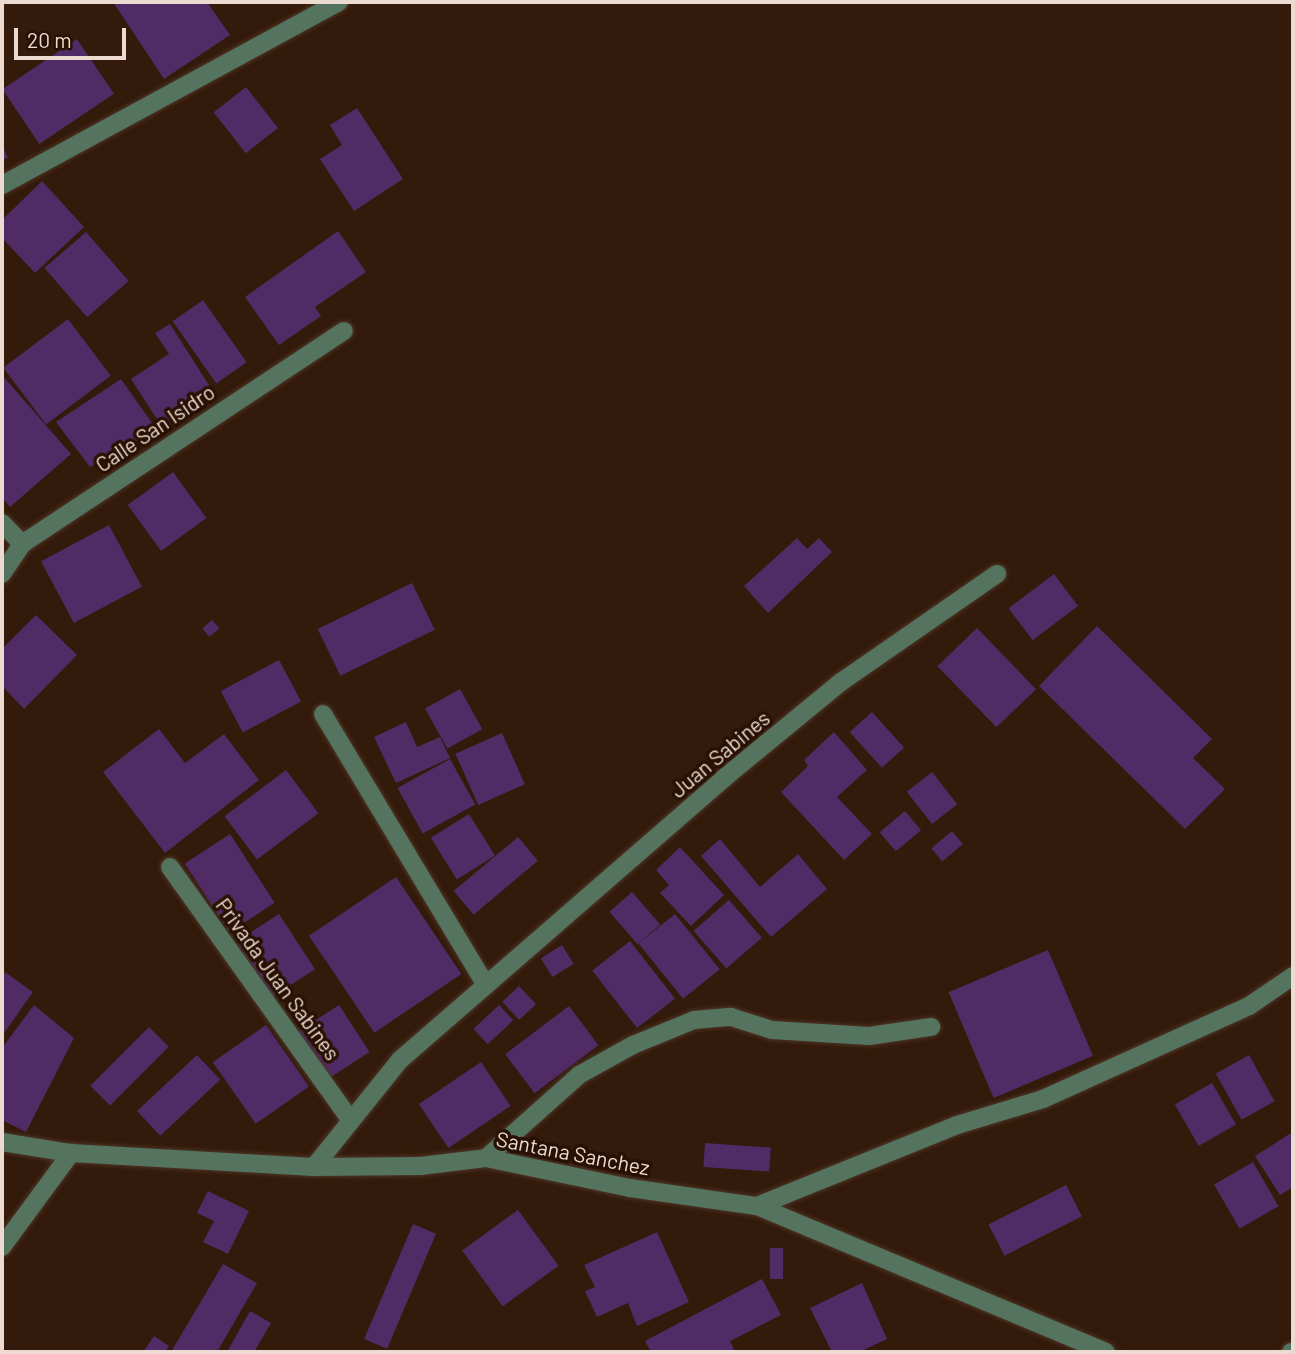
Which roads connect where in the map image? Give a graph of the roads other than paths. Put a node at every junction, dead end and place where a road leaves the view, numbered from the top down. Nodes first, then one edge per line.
1 (339, 2) edge
2 (2, 185) edge
3 (344, 331) dead end
4 (2, 523) edge
5 (22, 544) junction
6 (2, 574) edge
7 (997, 574) dead end
8 (323, 715) dead end
9 (170, 867) dead end
10 (1293, 976) edge
11 (485, 985) junction
12 (931, 1027) dead end
13 (349, 1118) junction
14 (2, 1142) edge
15 (71, 1153) junction
16 (486, 1158) junction
17 (314, 1167) junction
18 (757, 1206) junction
19 (2, 1247) edge
20 (1107, 1352) edge

1 - 2 street
3 - 5 street, Calle San Isidro
4 - 5 street
5 - 6 street, Calle San Isidro
7 - 11 street, Juan Sabines
8 - 11 street
9 - 13 street, Privada Juan Sabines
10 - 18 street
11 - 13 street, Juan Sabines
12 - 16 street
13 - 17 street, Juan Sabines
14 - 15 street, Santana Sanchez
15 - 17 street, Santana Sanchez
15 - 19 street
16 - 17 street, Santana Sanchez
16 - 18 street, Santana Sanchez
18 - 20 street, Santana Sanchez

